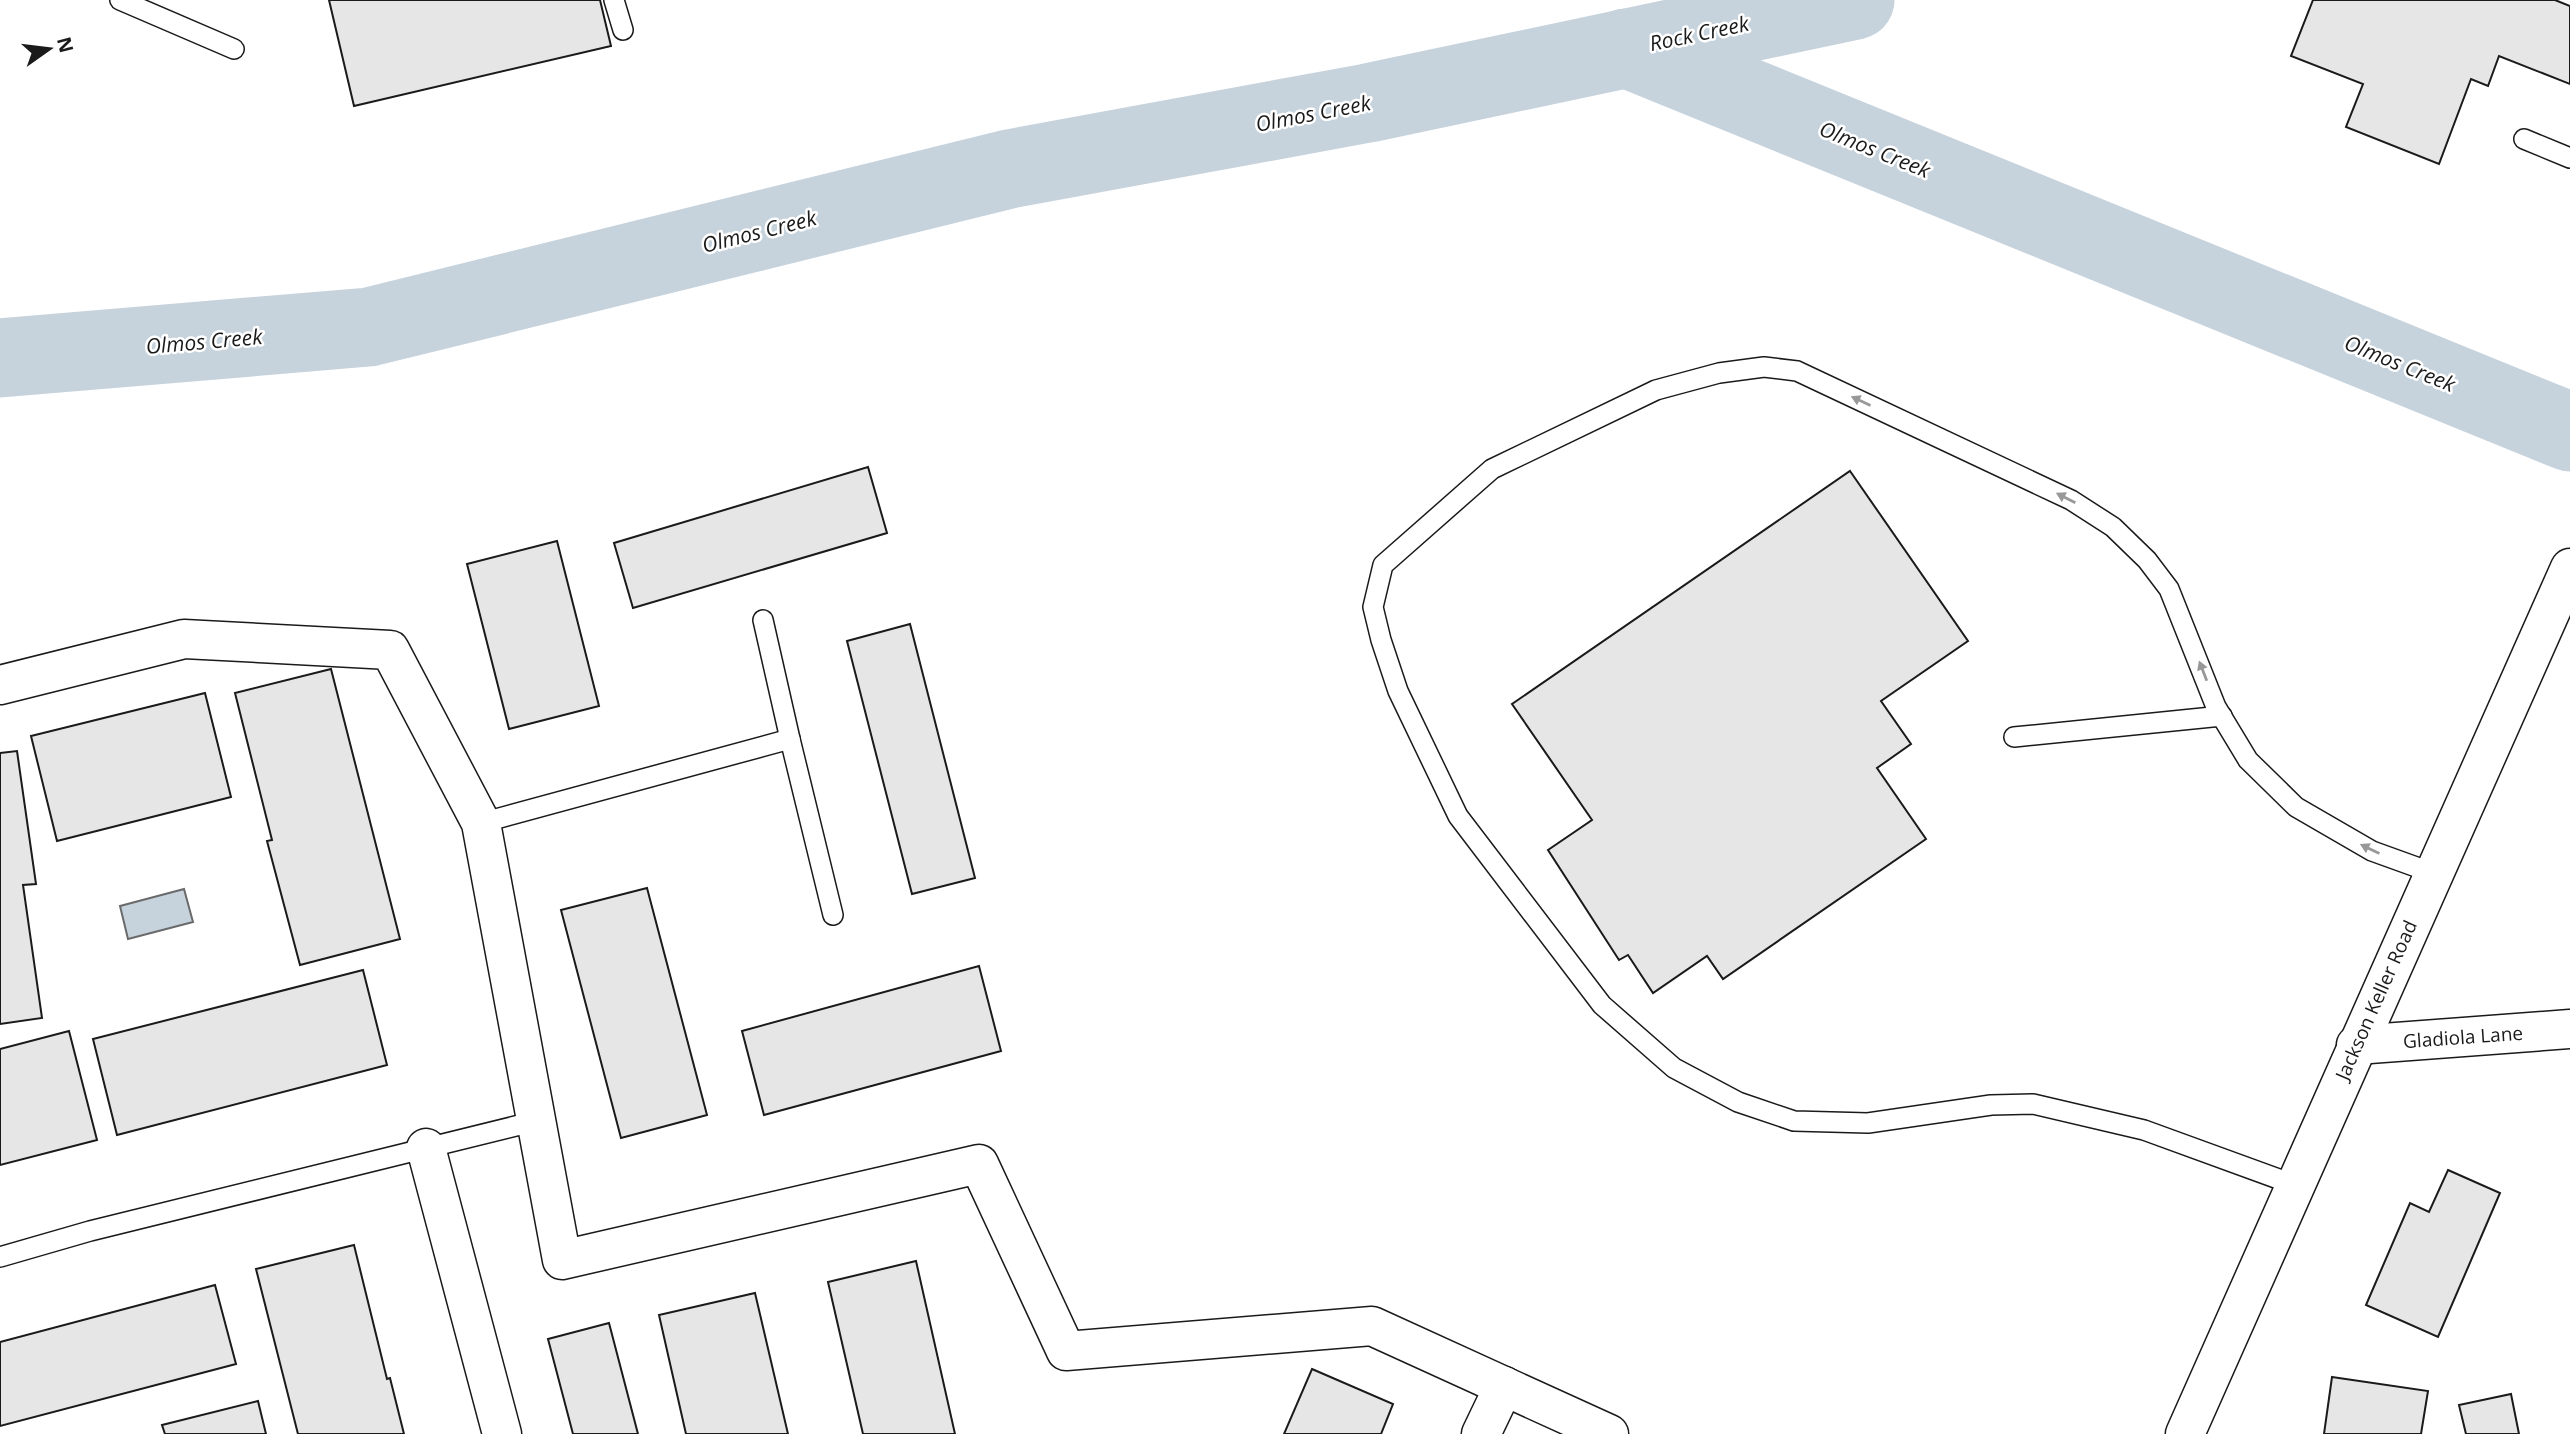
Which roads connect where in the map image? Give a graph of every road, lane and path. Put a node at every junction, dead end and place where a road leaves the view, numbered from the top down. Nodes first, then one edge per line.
1 (120, 0) edge
2 (614, 0) edge
3 (623, 30) dead end
4 (234, 49) dead end
5 (2524, 139) dead end
6 (2570, 158) edge
7 (2570, 568) edge
8 (763, 620) dead end
9 (0, 685) edge
10 (2222, 716) junction
11 (2014, 737) dead end
12 (790, 739) junction
13 (481, 823) junction
14 (2433, 873) junction
15 (833, 915) dead end
16 (2570, 1029) edge
17 (2356, 1045) junction
18 (536, 1121) junction
19 (426, 1148) junction
20 (2295, 1185) junction
21 (0, 1257) edge
22 (1504, 1386) junction
23 (502, 1434) edge
24 (1481, 1434) edge
25 (1609, 1434) edge
26 (2185, 1434) edge

1 - 4 lane
2 - 3 lane
5 - 6 lane
7 - 14 street, Jackson Keller Road
8 - 12 lane
9 - 13 street
10 - 11 lane
14 -> 10 lane
10 -> 20 lane
12 - 13 lane
12 - 15 lane
13 - 18 street
14 - 17 street, Jackson Keller Road
16 - 17 street, Gladiola Lane
17 - 20 street, Jackson Keller Road
18 - 19 lane
18 - 22 street
19 - 21 lane
19 - 23 street
20 - 26 street, Jackson Keller Road
22 - 24 street
22 - 25 street

